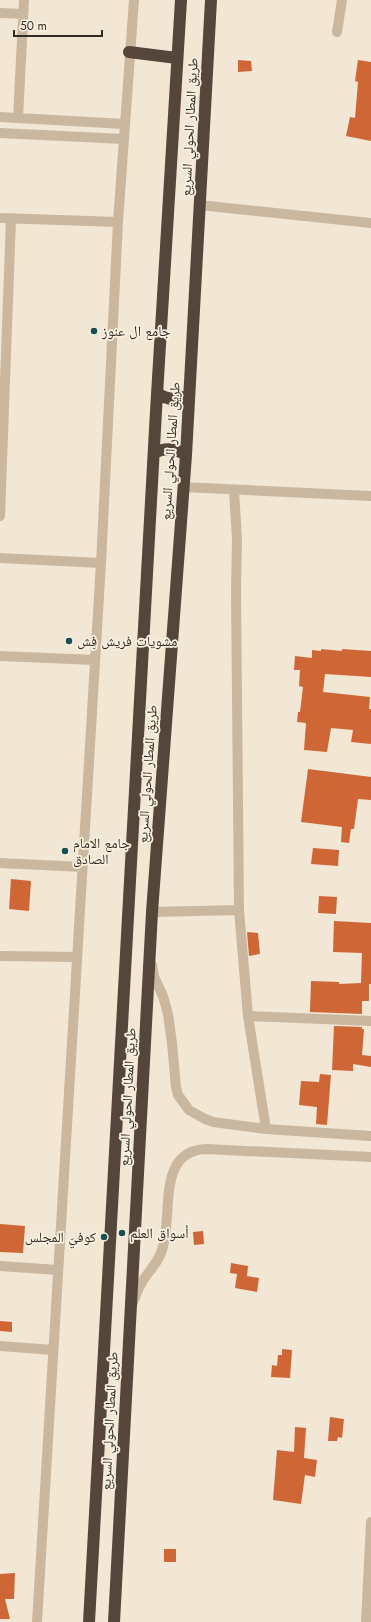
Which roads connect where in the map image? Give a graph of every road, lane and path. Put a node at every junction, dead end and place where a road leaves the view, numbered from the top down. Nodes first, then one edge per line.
1 (24, 0) edge
2 (134, 0) edge
3 (181, 0) edge
4 (211, 0) edge
5 (342, 0) edge
6 (0, 13) edge
7 (23, 14) junction
8 (337, 32) dead end
9 (130, 52) junction
10 (177, 58) junction
11 (0, 117) edge
12 (18, 118) junction
13 (124, 124) junction
14 (0, 133) edge
15 (123, 139) junction
16 (199, 205) junction
17 (0, 218) edge
18 (11, 219) junction
19 (118, 222) junction
20 (371, 224) edge
21 (157, 393) junction
22 (189, 395) junction
23 (154, 453) junction
24 (186, 455) junction
25 (183, 487) junction
26 (234, 490) junction
27 (371, 496) edge
28 (0, 516) edge
29 (0, 558) edge
30 (101, 563) junction
31 (0, 656) edge
32 (95, 660) junction
33 (0, 863) edge
34 (82, 867) junction
35 (239, 910) junction
36 (152, 912) junction
37 (151, 952) junction
38 (0, 956) edge
39 (76, 957) junction
40 (248, 1016) junction
41 (371, 1021) edge
42 (266, 1129) junction
43 (371, 1136) edge
44 (371, 1157) edge
45 (0, 1266) edge
46 (58, 1270) junction
47 (130, 1319) junction
48 (0, 1346) edge
49 (53, 1350) junction
50 (371, 1522) edge
51 (370, 1556) edge
52 (37, 1622) edge
53 (89, 1622) edge
54 (114, 1622) edge
55 (366, 1622) edge

1 - 7 street
2 - 9 street
3 - 10 highway, طريق المطار الحولي السريع
4 - 16 highway, طريق المطار الحولي السريع
5 - 8 street
6 - 7 street
7 - 12 street
9 - 10 highway
9 - 13 street
10 - 21 highway, طريق المطار الحولي السريع
11 - 12 street
12 - 13 street
13 - 15 street
14 - 15 street
15 - 19 street
16 - 20 street
16 - 22 highway, طريق المطار الحولي السريع
17 - 18 street
18 - 19 street
18 - 28 street
19 - 30 street
21 - 22 highway
21 - 23 highway, طريق المطار الحولي السريع
22 - 24 highway, طريق المطار الحولي السريع
23 - 24 highway
23 - 53 highway, طريق المطار الحولي السريع
24 - 25 highway, طريق المطار الحولي السريع
25 - 26 street
25 - 36 highway, طريق المطار الحولي السريع
26 - 27 street
26 - 35 street
29 - 30 street
30 - 32 street
31 - 32 street
32 - 34 street
33 - 34 street
34 - 39 street
35 - 36 street
35 - 40 street
36 - 37 highway, طريق المطار الحولي السريع
37 - 42 street
37 - 47 highway, طريق المطار الحولي السريع
38 - 39 street
39 - 46 street
40 - 41 street
40 - 42 street
42 - 43 street
44 - 47 street
45 - 46 street
46 - 49 street
47 - 54 highway, طريق المطار الحولي السريع
48 - 49 street
49 - 52 street
50 - 51 street
51 - 55 street

